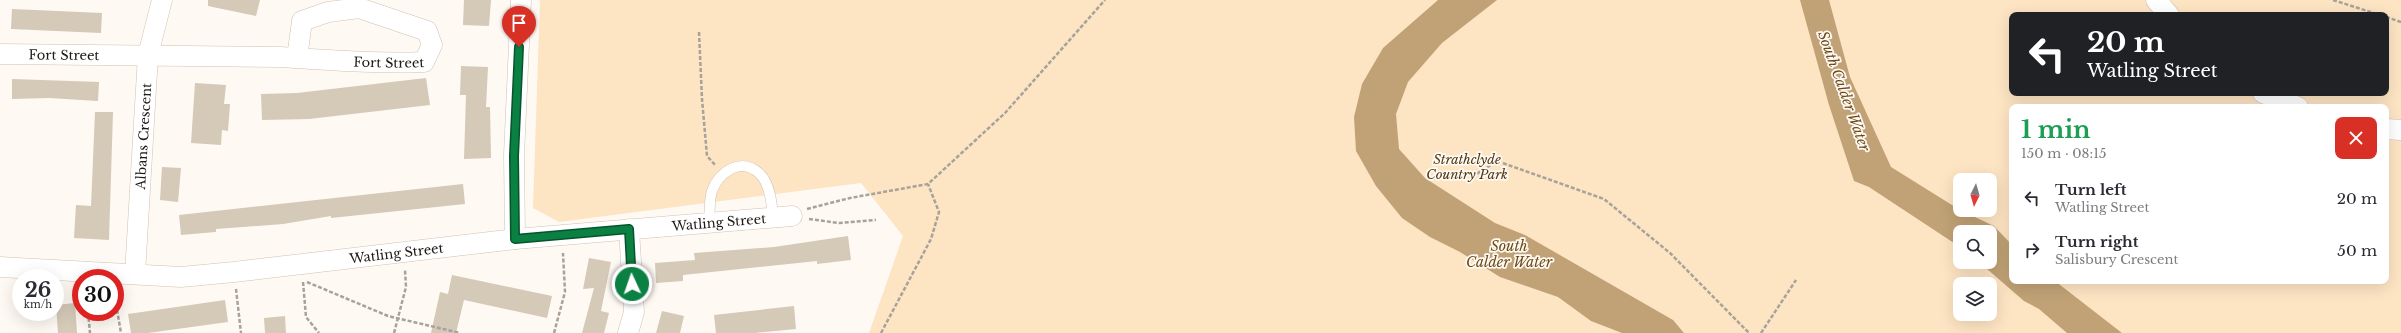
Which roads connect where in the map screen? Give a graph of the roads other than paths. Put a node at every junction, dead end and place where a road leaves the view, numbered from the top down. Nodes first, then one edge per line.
1 (162, 0) edge
2 (522, 0) edge
3 (2156, 0) edge
4 (2166, 12) edge
5 (0, 54) edge
6 (148, 55) junction
7 (296, 58) junction
8 (2270, 96) edge
9 (2290, 104) edge
10 (2389, 128) edge
11 (2401, 130) edge
12 (790, 214) joint
13 (709, 222) junction
14 (629, 229) junction
15 (515, 239) junction
16 (0, 267) edge
17 (136, 274) junction
18 (628, 333) edge

1 - 6 street, Albans Crescent
2 - 15 street
3 - 4 street
5 - 6 street, Fort Street
6 - 7 street, Fort Street
6 - 17 street, Albans Crescent
7 - 7 street, Fort Street
8 - 9 street
10 - 11 street
12 - 13 street, Watling Street
12 - 13 lane
13 - 14 street, Watling Street
14 - 15 street, Watling Street
14 - 18 street
15 - 17 street, Watling Street
16 - 17 street, Watling Street

